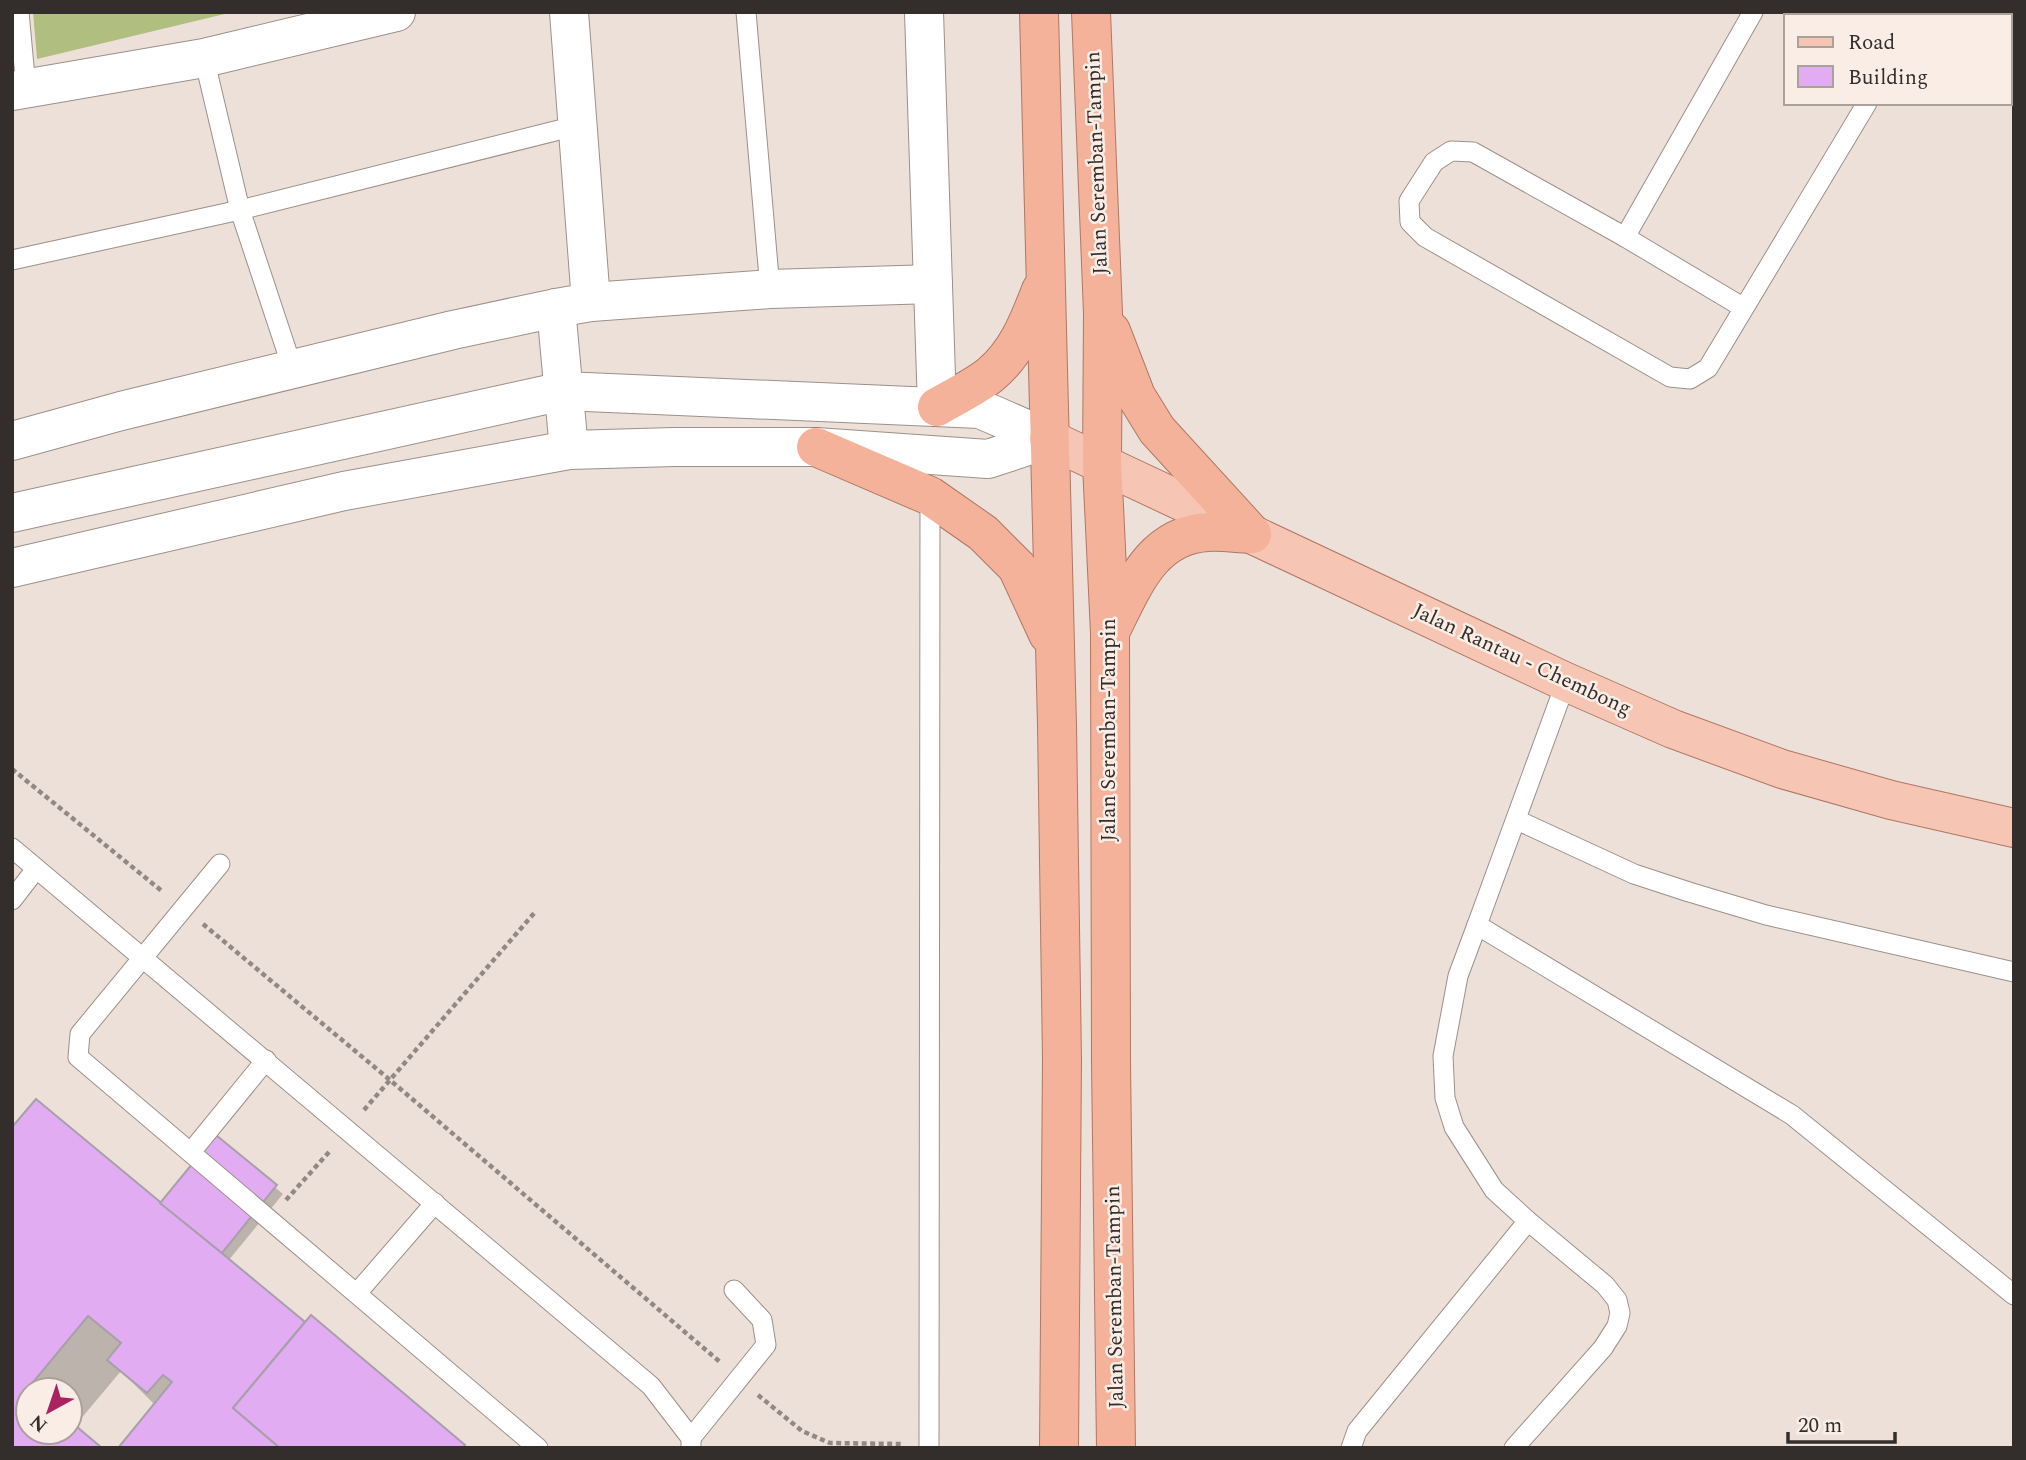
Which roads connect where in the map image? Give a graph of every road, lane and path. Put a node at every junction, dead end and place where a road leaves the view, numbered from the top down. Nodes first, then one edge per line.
1 (19, 12) edge
2 (397, 12) edge
3 (569, 12) edge
4 (746, 12) edge
5 (924, 12) edge
6 (1039, 12) edge
7 (1091, 12) edge
8 (1754, 12) edge
9 (204, 58) junction
10 (19, 90) edge
11 (1866, 105) edge
12 (579, 125) junction
13 (240, 210) junction
14 (1625, 237) junction
15 (12, 260) edge
16 (1046, 279) junction
17 (933, 284) junction
18 (770, 289) junction
19 (573, 305) junction
20 (1744, 308) junction
21 (1103, 313) junction
22 (293, 370) junction
23 (563, 391) junction
24 (937, 407) junction
25 (1049, 439) junction
26 (12, 441) edge
27 (816, 447) junction
28 (569, 450) junction
29 (1102, 464) junction
30 (930, 496) junction
31 (12, 513) edge
32 (1252, 534) junction
33 (12, 568) edge
34 (1110, 634) junction
35 (1054, 649) junction
36 (1566, 682) junction
37 (12, 769) edge
38 (1517, 820) junction
39 (2014, 828) edge
40 (12, 848) edge
41 (220, 864) dead end
42 (36, 869) junction
43 (12, 900) edge
44 (183, 908) junction
45 (536, 911) dead end
46 (1477, 925) junction
47 (143, 956) junction
48 (2014, 972) edge
49 (266, 1060) junction
50 (390, 1080) junction
51 (348, 1130) junction
52 (191, 1152) junction
53 (435, 1203) junction
54 (270, 1219) junction
55 (1528, 1221) junction
56 (734, 1290) dead end
57 (357, 1293) junction
58 (2014, 1295) edge
59 (739, 1378) junction
60 (691, 1443) edge
61 (929, 1446) edge
62 (538, 1448) edge
63 (1059, 1448) edge
64 (1116, 1448) edge
65 (1351, 1448) edge
66 (1514, 1448) edge

1 - 10 lane
2 - 9 street
3 - 12 street
4 - 18 lane
5 - 17 street
6 - 16 highway
7 - 21 highway, Jalan Seremban-Tampin
8 - 14 lane
9 - 10 street
9 - 13 lane
11 - 20 lane
12 - 13 lane
12 - 19 street
13 - 15 lane
13 - 22 lane
14 - 20 lane
14 - 20 lane
16 - 24 highway
16 - 25 highway
17 - 18 street
17 - 24 street
18 - 19 street
19 - 22 street
19 - 23 street
21 - 29 highway, Jalan Seremban-Tampin
21 - 32 highway
22 - 26 street
23 - 24 street
23 - 28 street
23 - 31 street
24 - 25 street
25 - 27 street
25 - 29 main road, Jalan Rantau - Chembong
25 - 35 highway
27 - 28 street
27 - 30 highway
28 - 33 street
29 - 32 main road, Jalan Rantau - Chembong
29 - 34 highway, Jalan Seremban-Tampin
30 - 35 highway
30 - 61 lane
32 - 34 highway
32 - 36 main road, Jalan Rantau - Chembong
34 - 64 highway, Jalan Seremban-Tampin
35 - 63 highway
36 - 38 lane
36 - 39 main road, Jalan Rantau - Chembong
37 - 44 path
38 - 46 lane
38 - 48 lane
40 - 42 lane
41 - 44 lane
42 - 43 lane
42 - 47 lane
44 - 47 lane
44 - 50 path
45 - 50 path
46 - 55 lane
46 - 58 lane
47 - 49 lane
47 - 52 lane
49 - 51 lane
49 - 52 lane
50 - 51 path
50 - 59 path
51 - 53 lane
51 - 54 path
52 - 54 lane
53 - 57 lane
53 - 60 lane
54 - 57 lane
55 - 65 lane
55 - 66 lane
56 - 59 lane
57 - 62 lane
59 - 60 lane
59 - 61 path

